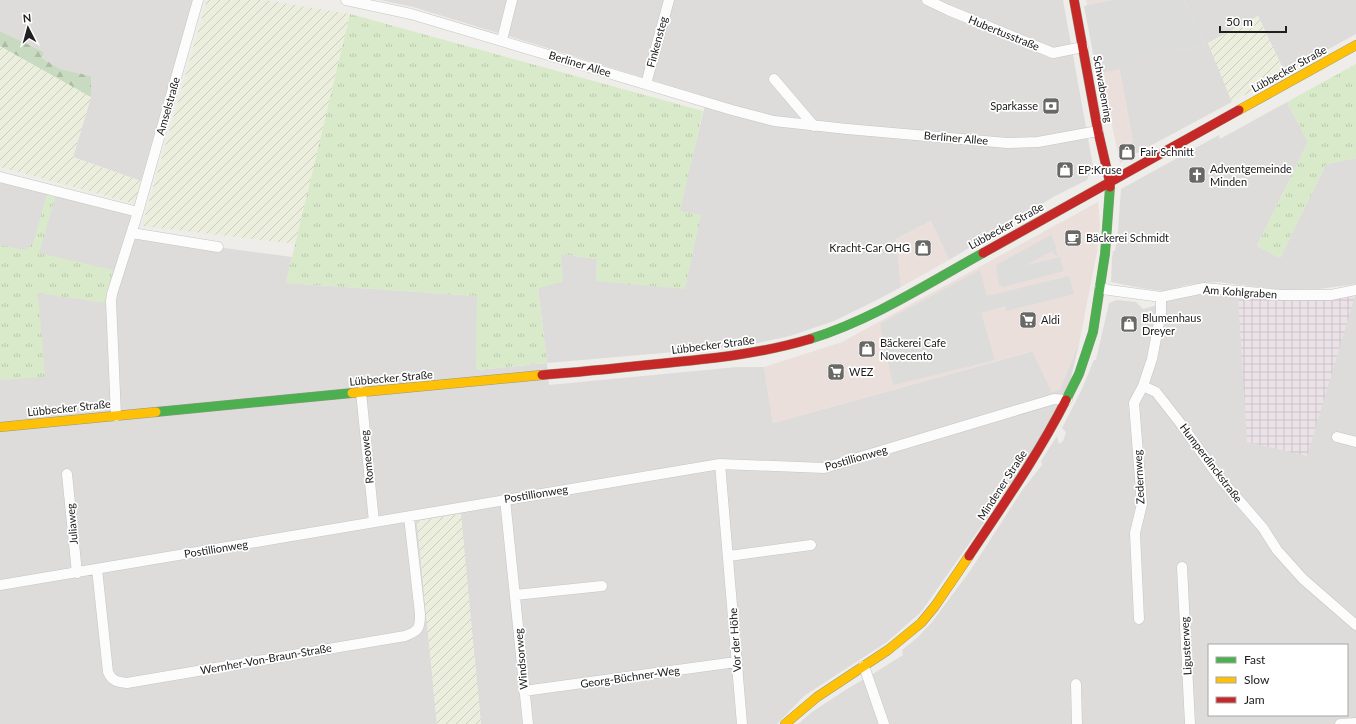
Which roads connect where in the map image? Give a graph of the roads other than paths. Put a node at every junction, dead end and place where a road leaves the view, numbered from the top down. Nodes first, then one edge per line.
1 (198, 0) edge
2 (346, 0) edge
3 (512, 0) edge
4 (669, 0) edge
5 (927, 0) edge
6 (1074, 0) edge
7 (949, 5) edge
8 (502, 40) junction
9 (1356, 45) edge
10 (1084, 47) junction
11 (774, 79) dead end
12 (646, 84) junction
13 (814, 126) junction
14 (1098, 130) junction
15 (0, 177) edge
16 (1110, 183) junction
17 (138, 212) junction
18 (132, 233) junction
19 (218, 247) dead end
20 (1100, 288) junction
21 (1356, 290) edge
22 (1161, 296) junction
23 (1143, 386) junction
24 (361, 392) junction
25 (1067, 400) junction
26 (116, 416) junction
27 (0, 427) edge
28 (1337, 437) dead end
29 (1356, 442) edge
30 (720, 464) junction
31 (68, 474) dead end
32 (505, 499) junction
33 (410, 517) junction
34 (374, 522) junction
35 (811, 544) dead end
36 (728, 556) junction
37 (1182, 568) dead end
38 (97, 569) junction
39 (77, 573) junction
40 (0, 585) edge
41 (602, 586) dead end
42 (515, 595) junction
43 (1139, 619) dead end
44 (1356, 624) edge
45 (736, 662) junction
46 (863, 666) junction
47 (1076, 684) dead end
48 (524, 691) junction
49 (1356, 723) edge
50 (528, 724) edge
51 (742, 724) edge
52 (785, 724) edge
53 (884, 724) edge
54 (1077, 724) edge
55 (1190, 724) edge
56 (1340, 724) edge

1 - 17 street, Amselstraße
2 - 8 street, Berliner Allee
3 - 8 street
4 - 12 street, Finkensteg
5 - 7 street, Hubertusstraße
6 - 10 main road, Schwabenring
7 - 10 street, Hubertusstraße
8 - 12 street, Berliner Allee
9 - 16 main road, Lübbecker Straße
10 - 14 main road, Schwabenring
11 - 13 street
12 - 13 street, Berliner Allee
13 - 14 street, Berliner Allee
14 - 16 main road, Schwabenring
15 - 17 street
16 - 20 main road, Mindener Straße
16 - 24 main road, Lübbecker Straße
17 - 18 street, Amselstraße
18 - 19 street
18 - 26 street, Amselstraße
20 - 22 street, Am Kohlgraben
20 - 25 main road, Mindener Straße
21 - 22 street, Am Kohlgraben
22 - 23 street
23 - 43 street, Zedernweg
23 - 44 street, Humperdinckstraße
24 - 26 main road, Lübbecker Straße
24 - 34 street, Romeoweg
25 - 30 street, Postillionweg
25 - 46 main road, Mindener Straße
26 - 27 main road, Lübbecker Straße
28 - 29 street
30 - 32 street, Postillionweg
30 - 36 street, Vor der Höhe
31 - 39 street, Juliaweg
32 - 33 street, Postillionweg
32 - 42 street, Windsorweg
33 - 34 street, Postillionweg
33 - 38 street, Wernher-Von-Braun-Straße
34 - 38 street, Postillionweg
35 - 36 street
36 - 45 street, Vor der Höhe
37 - 55 street, Ligusterweg
38 - 39 street, Postillionweg
39 - 40 street, Postillionweg
41 - 42 street
42 - 48 street, Windsorweg
45 - 48 street, Georg-Büchner-Weg
45 - 51 street, Vor der Höhe
46 - 52 main road, Mindener Straße
46 - 53 street
47 - 54 street
48 - 50 street, Windsorweg
49 - 56 street

